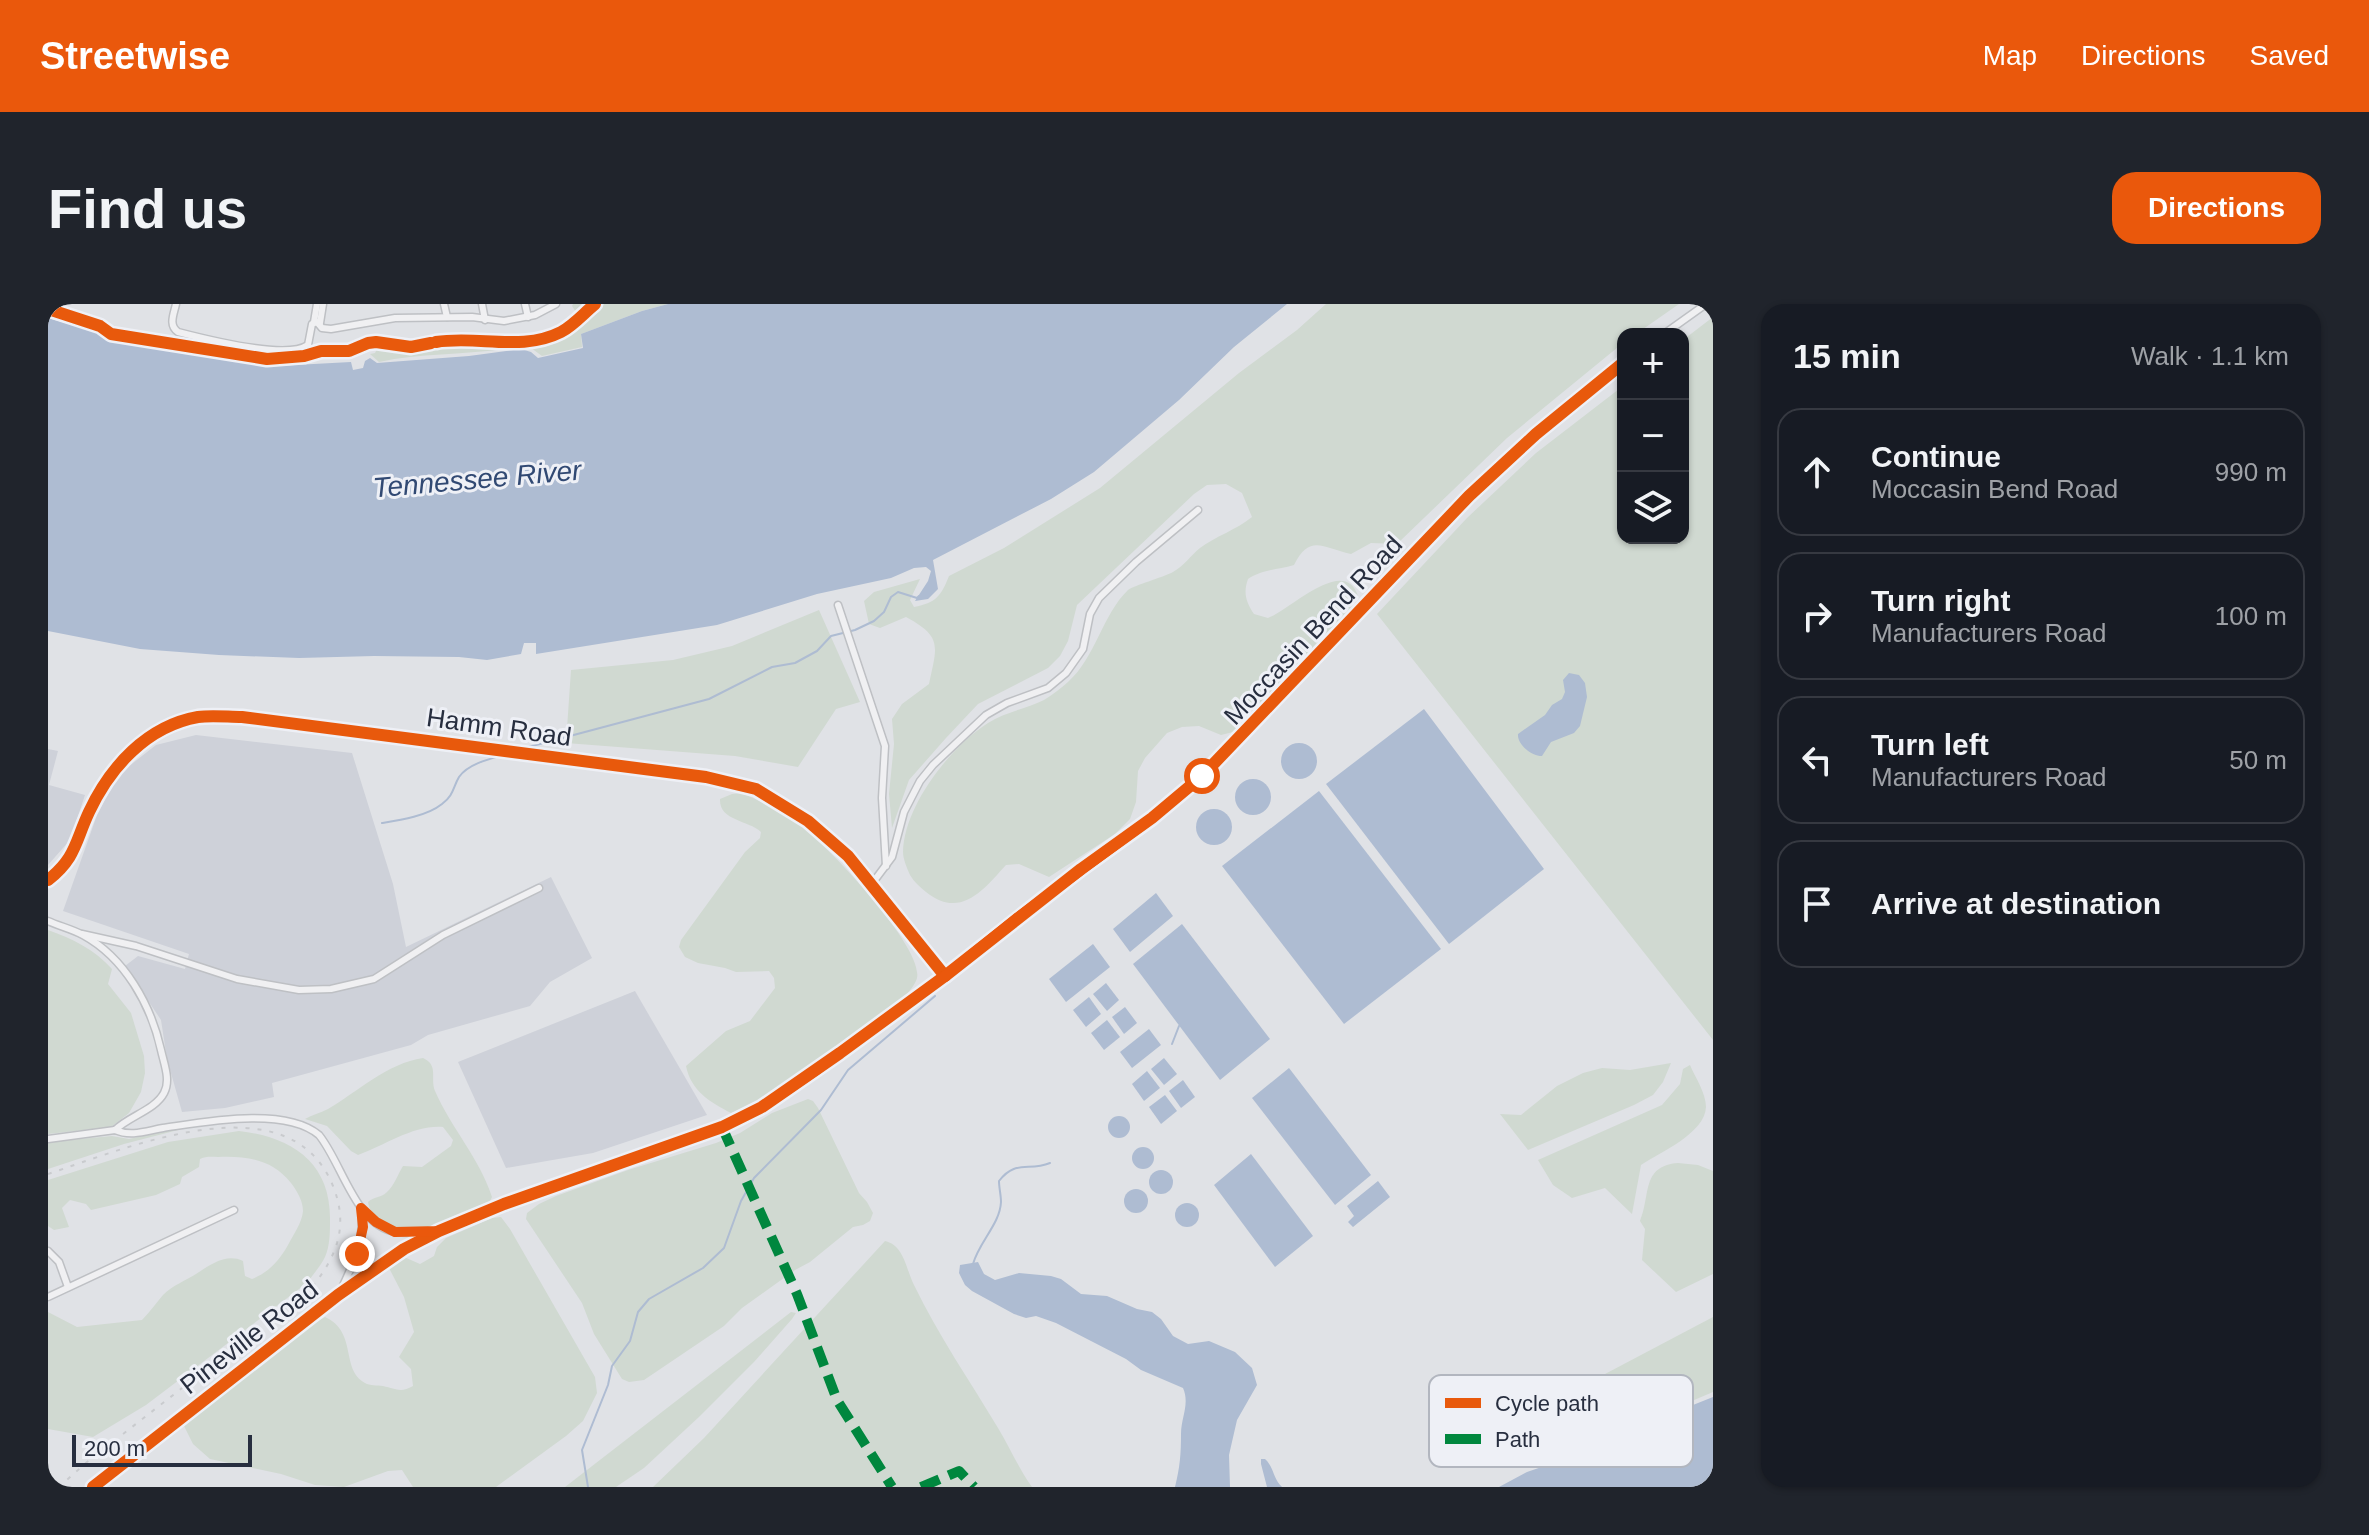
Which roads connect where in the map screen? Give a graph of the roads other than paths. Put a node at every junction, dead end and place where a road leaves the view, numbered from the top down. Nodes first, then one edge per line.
1 (176, 304) edge
2 (320, 304) edge
3 (444, 304) edge
4 (482, 304) edge
5 (525, 304) edge
6 (556, 304) edge
7 (1706, 304) edge
8 (447, 317) junction
9 (528, 317) junction
10 (485, 320) junction
11 (315, 324) junction
12 (1672, 328) edge
13 (1617, 368) edge
14 (1198, 510) dead end
15 (838, 605) dead end
16 (886, 866) junction
17 (50, 878) edge
18 (871, 885) junction
19 (539, 888) dead end
20 (48, 921) edge
21 (82, 934) junction
22 (945, 976) junction
23 (115, 1130) junction
24 (48, 1139) edge
25 (361, 1208) junction
26 (234, 1210) dead end
27 (439, 1231) junction
28 (48, 1251) edge
29 (68, 1287) junction
30 (338, 1295) junction
31 (48, 1297) edge
32 (93, 1487) edge

1 - 11 street
2 - 11 street
3 - 8 street
4 - 10 street
5 - 9 street
6 - 9 street
7 - 12 street
8 - 10 street
8 - 11 street
9 - 10 street
13 - 22 street, Moccasin Bend Road
14 - 16 street
15 - 16 street
16 - 18 street
17 - 18 main road, Hamm Road
18 - 22 main road, Hamm Road
19 - 21 street
20 - 21 street
21 - 23 street
22 - 27 main road, Moccasin Bend Road
23 - 24 street
23 - 25 street
25 - 27 street
25 - 30 street
26 - 29 street
27 - 30 main road, Pineville Road
28 - 29 street
29 - 31 street
30 - 32 main road, Pineville Road

